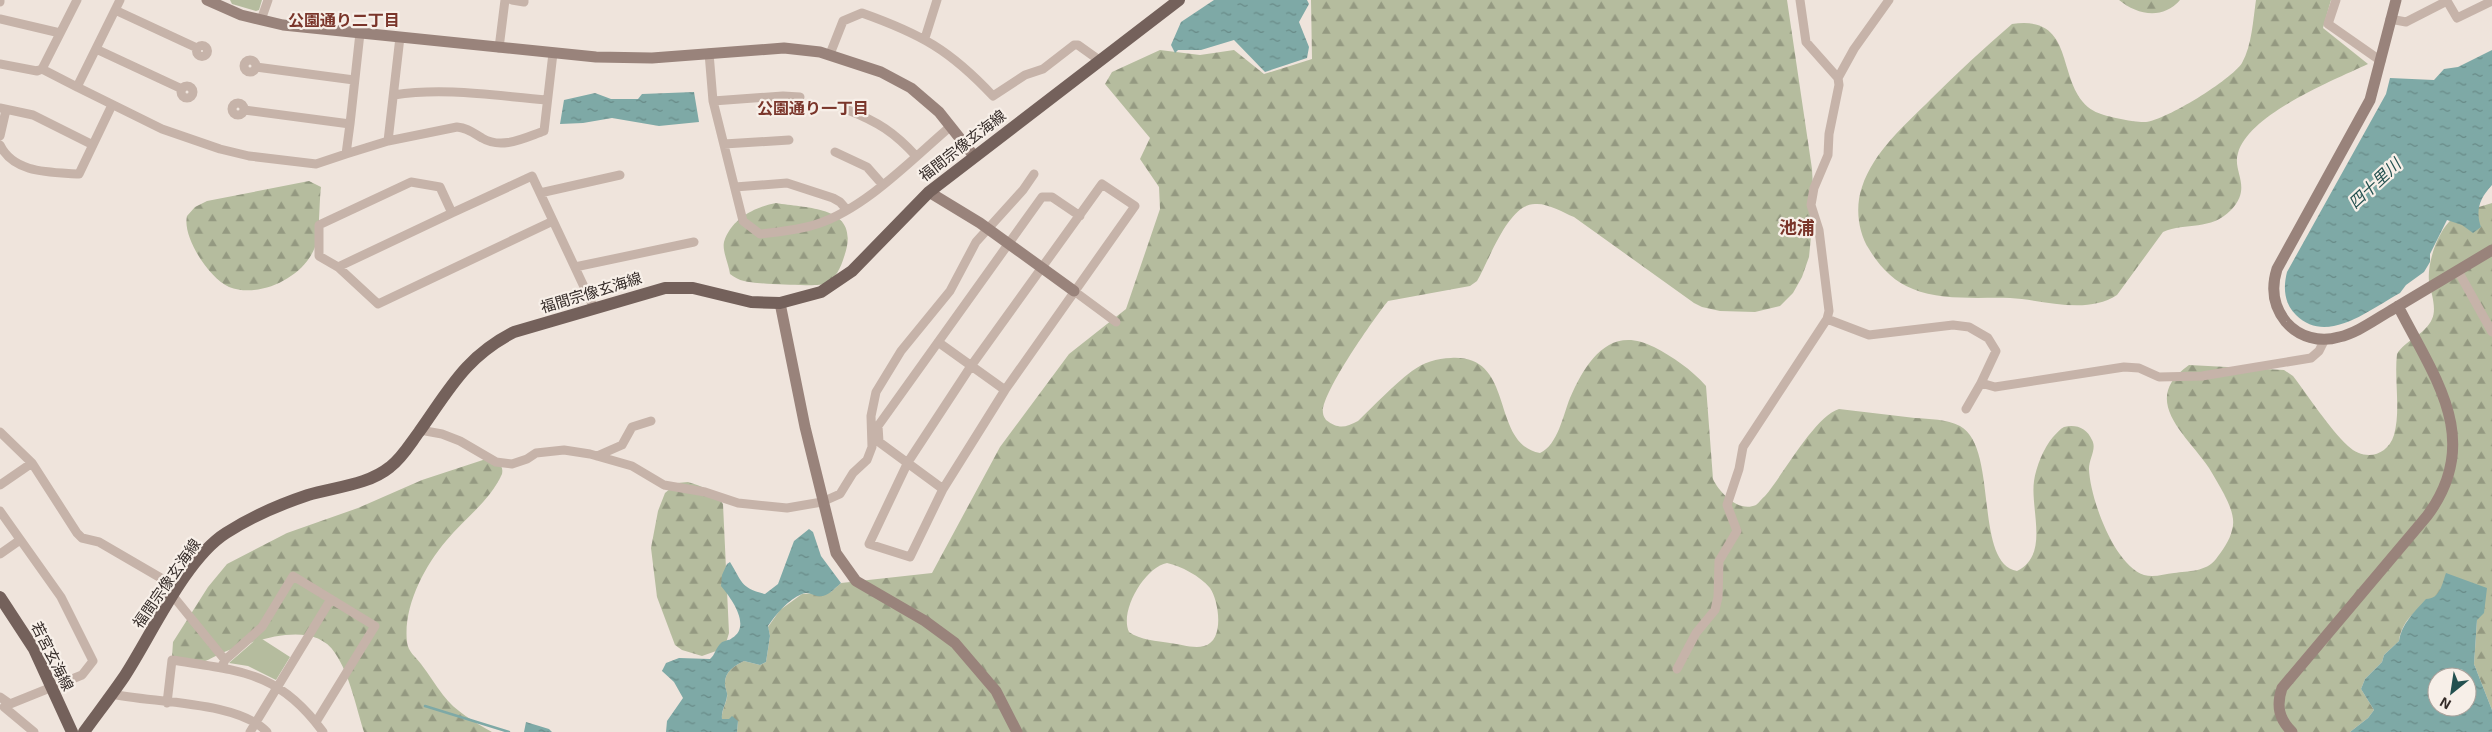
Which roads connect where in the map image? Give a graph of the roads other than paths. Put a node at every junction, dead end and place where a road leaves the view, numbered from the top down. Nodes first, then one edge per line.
1 (77, 0) edge
2 (120, 0) edge
3 (206, 0) edge
4 (268, 0) edge
5 (505, 0) edge
6 (512, 0) edge
7 (524, 0) edge
8 (937, 0) edge
9 (1800, 0) edge
10 (1889, 0) edge
11 (2336, 0) edge
12 (2396, 0) edge
13 (1174, 1) edge
14 (2492, 1) edge
15 (223, 4) edge
16 (115, 10) junction
17 (0, 19) edge
18 (2390, 19) junction
19 (262, 20) junction
20 (60, 33) junction
21 (360, 33) junction
22 (400, 37) junction
23 (925, 38) junction
24 (197, 48) dead end
25 (499, 48) junction
26 (96, 49) junction
27 (553, 53) junction
28 (709, 53) junction
29 (830, 54) junction
30 (1099, 60) junction
31 (2381, 61) junction
32 (0, 64) edge
33 (256, 67) dead end
34 (42, 69) junction
35 (1838, 78) junction
36 (354, 80) junction
37 (77, 87) junction
38 (182, 89) dead end
39 (394, 95) junction
40 (800, 97) dead end
41 (547, 100) junction
42 (713, 101) junction
43 (112, 105) junction
44 (3, 109) edge
45 (244, 110) dead end
46 (848, 110) dead end
47 (350, 124) junction
48 (951, 126) junction
49 (0, 136) edge
50 (789, 140) dead end
51 (388, 141) junction
52 (724, 144) junction
53 (0, 145) edge
54 (93, 145) junction
55 (835, 152) dead end
56 (346, 154) junction
57 (916, 156) junction
58 (974, 156) junction
59 (1034, 174) dead end
60 (620, 175) dead end
61 (882, 184) junction
62 (735, 187) junction
63 (540, 192) junction
64 (929, 192) junction
65 (847, 210) junction
66 (452, 213) junction
67 (1080, 216) junction
68 (553, 221) junction
69 (987, 228) junction
70 (694, 242) dead end
71 (1008, 245) junction
72 (2492, 250) edge
73 (338, 267) junction
74 (575, 267) junction
75 (1042, 269) junction
76 (2458, 270) junction
77 (1074, 291) junction
78 (2398, 306) junction
79 (594, 308) junction
80 (781, 308) junction
81 (1827, 319) junction
82 (1116, 322) dead end
83 (2492, 332) edge
84 (2325, 339) junction
85 (938, 342) junction
86 (971, 366) junction
87 (1981, 383) junction
88 (1005, 390) junction
89 (1966, 409) dead end
90 (651, 421) dead end
91 (420, 430) junction
92 (0, 432) edge
93 (596, 456) junction
94 (908, 462) junction
95 (32, 463) junction
96 (0, 485) edge
97 (943, 489) junction
98 (822, 502) junction
99 (0, 510) edge
100 (20, 540) junction
101 (0, 554) edge
102 (176, 592) junction
103 (0, 597) edge
104 (331, 599) junction
105 (223, 664) junction
106 (1677, 669) dead end
107 (52, 688) junction
108 (277, 688) junction
109 (111, 694) junction
110 (0, 697) edge
111 (167, 703) junction
112 (4, 707) dead end
113 (316, 722) junction
114 (256, 723) junction
115 (34, 732) edge
116 (72, 732) edge
117 (84, 732) edge
118 (250, 732) edge
119 (267, 732) edge
120 (323, 732) edge
121 (1017, 732) edge
122 (2292, 732) edge

1 - 20 street
2 - 16 street
3 - 15 street
4 - 19 street
5 - 25 street
6 - 7 street
8 - 23 street
9 - 35 street
10 - 35 street
11 - 31 street
12 - 18 street
13 - 30 main road, 福間宗像玄海線
14 - 18 street
15 - 19 street
16 - 24 street
16 - 26 street
17 - 20 street
18 - 31 street
19 - 21 street
20 - 34 street
21 - 22 street
21 - 36 street
22 - 25 street
22 - 39 street
23 - 29 street
23 - 30 street
25 - 27 street
26 - 37 street
26 - 38 street
27 - 28 street
27 - 41 street
28 - 29 street
28 - 42 street
29 - 48 street
30 - 58 main road, 福間宗像玄海線
31 - 84 street
32 - 34 street
33 - 36 street
34 - 37 street
35 - 81 street
36 - 47 street
37 - 43 street
39 - 41 street
39 - 51 street
40 - 42 street
41 - 51 street
42 - 52 street
43 - 54 street
43 - 56 street
44 - 49 street
44 - 54 street
45 - 47 street
46 - 57 street
47 - 56 street
48 - 57 street
48 - 58 street
50 - 52 street
51 - 56 street
52 - 62 street
53 - 54 street
55 - 61 street
57 - 61 street
58 - 64 main road, 福間宗像玄海線
59 - 69 street
60 - 63 street
61 - 65 street
62 - 65 street
62 - 65 street
63 - 66 street
63 - 68 street
64 - 69 street
64 - 80 main road, 福間宗像玄海線
66 - 73 street
66 - 73 street
67 - 71 street
67 - 75 street
67 - 77 street
68 - 73 street
68 - 74 street
69 - 71 street
69 - 98 street
70 - 74 street
71 - 75 street
71 - 85 street
72 - 76 street
74 - 79 street
75 - 77 street
75 - 86 street
76 - 78 street
76 - 83 street
77 - 82 street
77 - 88 street
78 - 84 street
78 - 122 street
79 - 80 main road, 福間宗像玄海線
79 - 91 main road, 福間宗像玄海線
80 - 98 street
81 - 87 street
81 - 106 street
84 - 87 street
85 - 86 street
85 - 94 street
86 - 88 street
86 - 94 street
87 - 89 street
88 - 97 street
90 - 93 street
91 - 93 street
91 - 102 main road, 福間宗像玄海線
92 - 95 street
93 - 98 street
94 - 97 street
94 - 97 street
95 - 96 street
95 - 102 street
98 - 121 street
99 - 100 street
100 - 101 street
100 - 107 street
102 - 105 street
102 - 109 main road, 福間宗像玄海線
103 - 107 main road, 若宮玄海線
104 - 105 street
104 - 108 street
104 - 113 street
105 - 108 street
105 - 111 street
107 - 110 street
107 - 116 main road, 若宮玄海線
108 - 113 street
108 - 114 street
109 - 111 street
109 - 117 main road, 福間宗像玄海線
111 - 114 street
112 - 115 street
113 - 120 street
114 - 118 street
114 - 119 street

